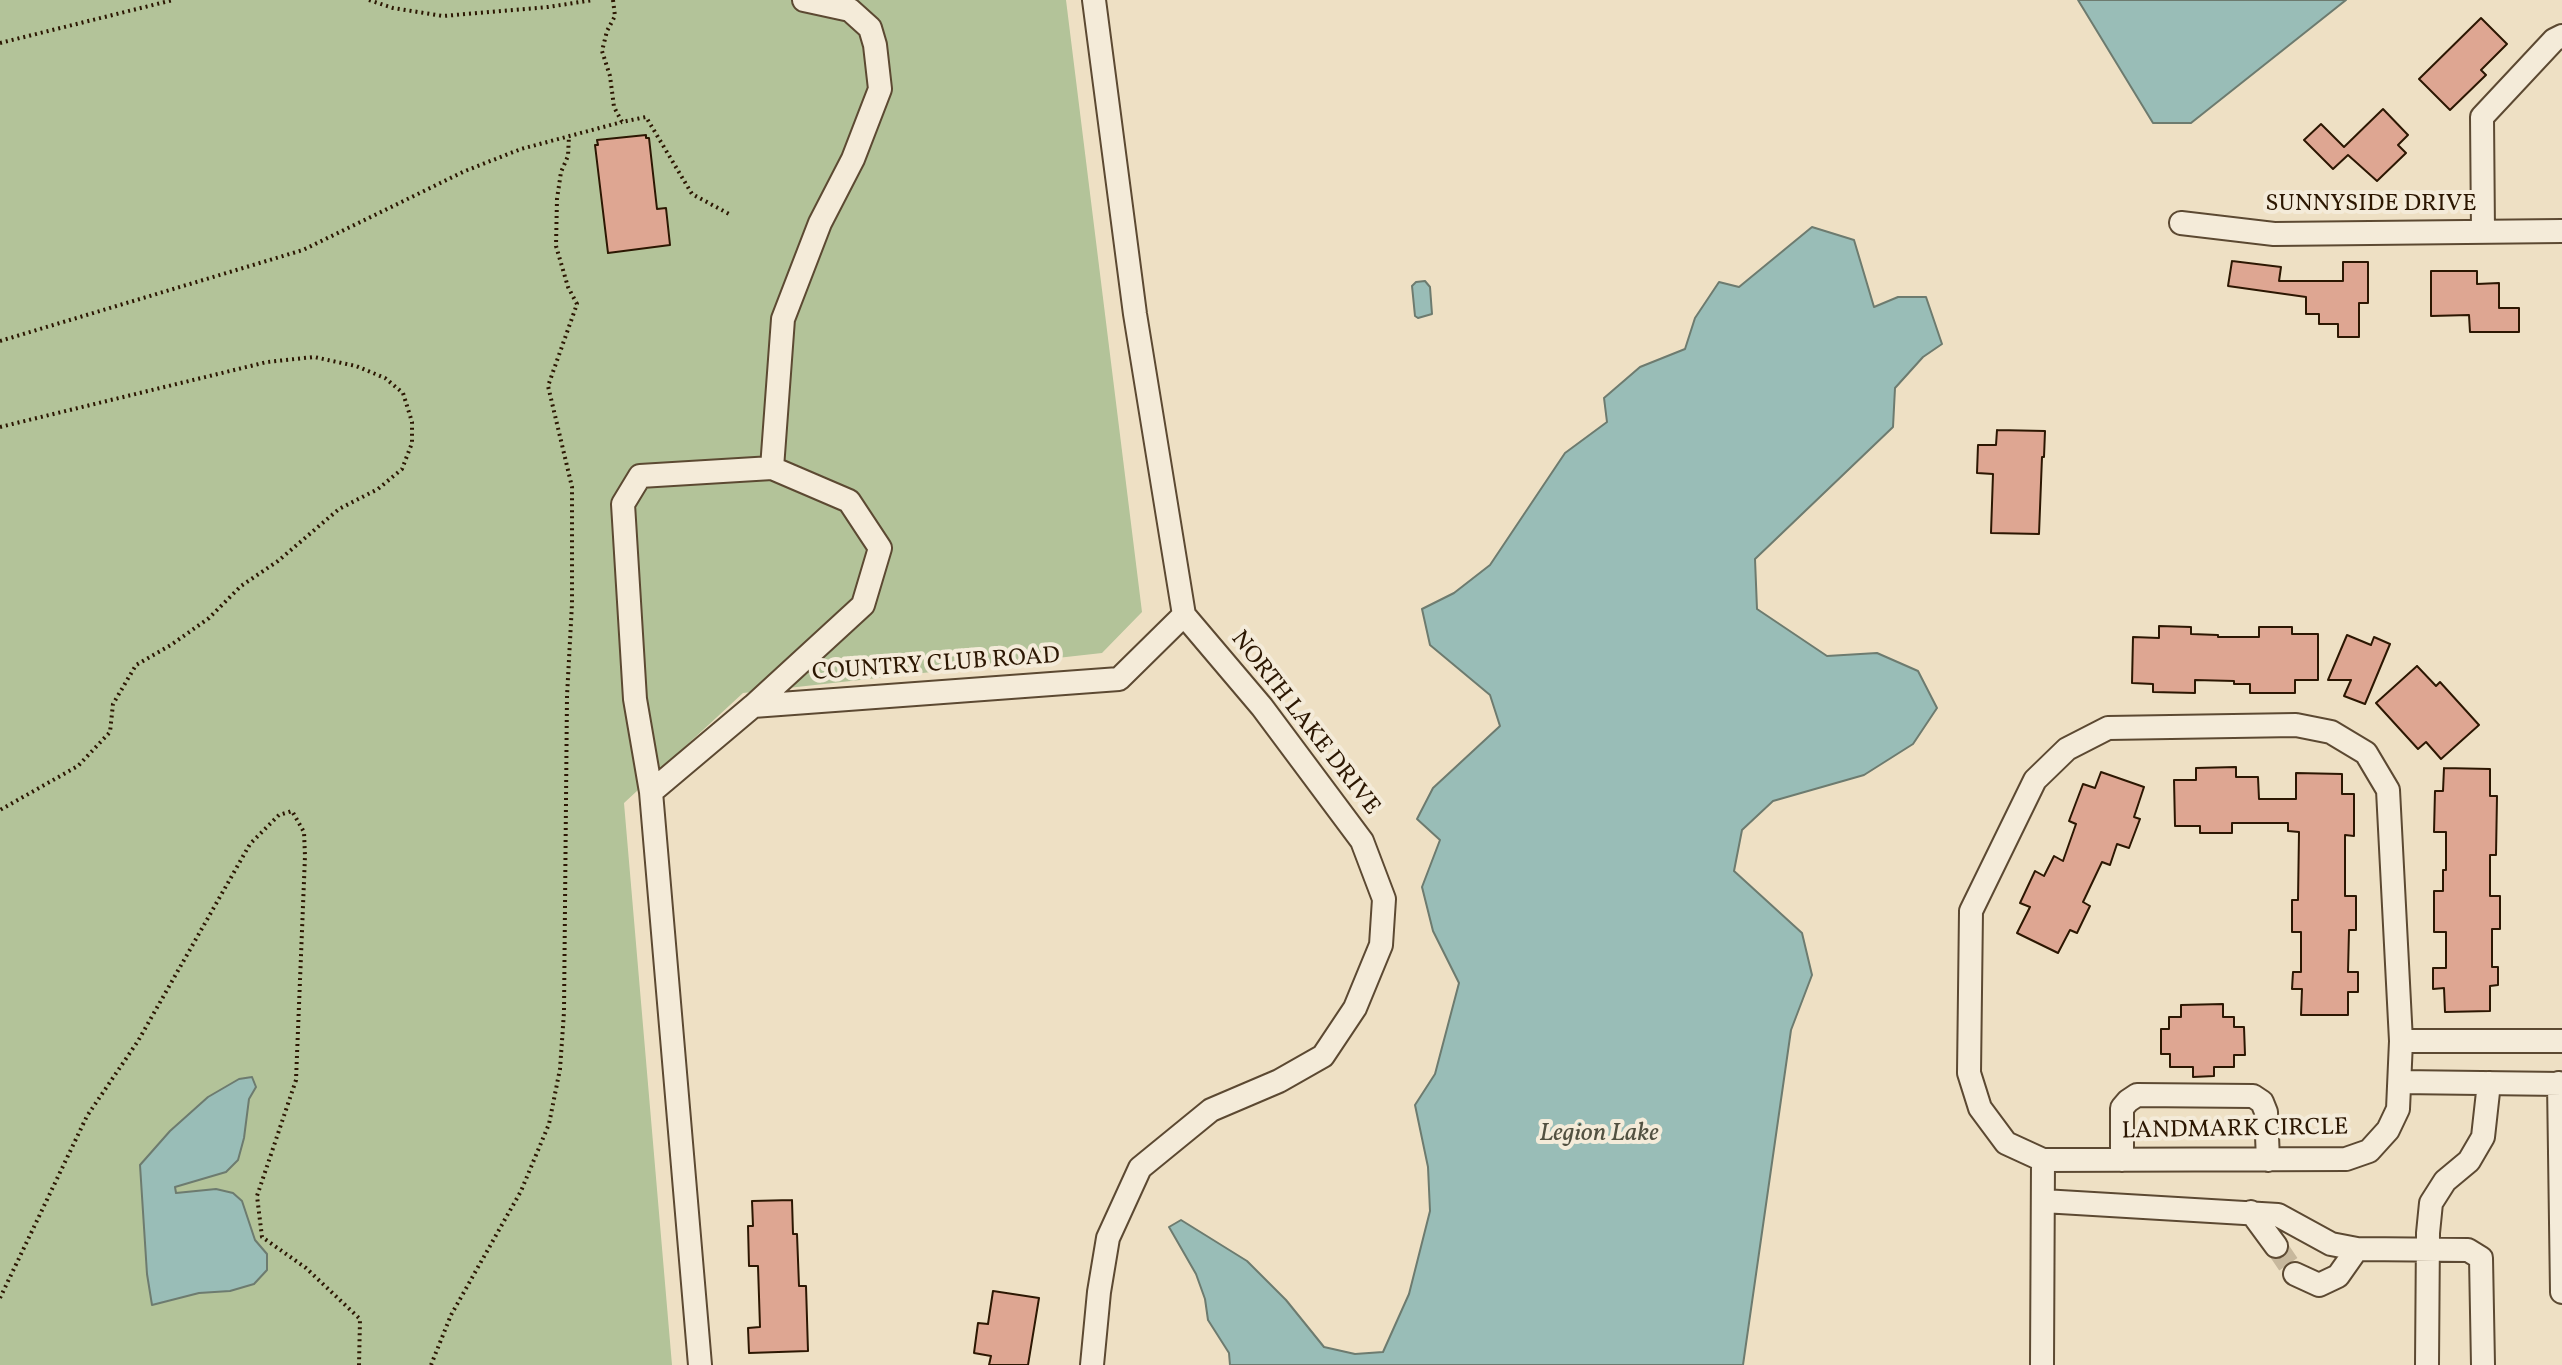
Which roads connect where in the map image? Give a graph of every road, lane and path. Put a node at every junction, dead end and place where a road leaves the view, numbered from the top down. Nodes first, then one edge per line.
1 (173, 0) edge
2 (369, 0) edge
3 (593, 0) edge
4 (613, 0) edge
5 (804, 0) edge
6 (1094, 0) edge
7 (2562, 36) edge
8 (0, 43) edge
9 (622, 122) junction
10 (569, 136) junction
11 (731, 215) dead end
12 (2181, 223) dead end
13 (2562, 231) edge
14 (2483, 232) junction
15 (0, 341) edge
16 (0, 427) edge
17 (772, 468) junction
18 (1184, 615) junction
19 (753, 706) junction
20 (651, 792) junction
21 (0, 810) edge
22 (2401, 1041) junction
23 (2562, 1041) edge
24 (2400, 1082) junction
25 (2489, 1083) junction
26 (2561, 1084) edge
27 (2043, 1160) junction
28 (2122, 1160) junction
29 (2268, 1160) junction
30 (2043, 1201) junction
31 (2251, 1212) junction
32 (2276, 1246) tunnel mouth
33 (2357, 1249) junction
34 (2427, 1249) junction
35 (2295, 1274) dead end
36 (2562, 1292) edge
37 (0, 1298) edge
38 (359, 1365) edge
39 (431, 1365) edge
40 (700, 1365) edge
41 (1092, 1365) edge
42 (2042, 1365) edge
43 (2427, 1365) edge
44 (2483, 1365) edge

1 - 8 path
2 - 3 path
4 - 9 path
5 - 17 street
6 - 18 street
7 - 14 street
9 - 10 path
9 - 11 path
10 - 15 path
10 - 39 path
12 - 14 street, SUNNYSIDE DRIVE
13 - 14 street, SUNNYSIDE DRIVE
16 - 21 path
17 - 19 street
17 - 20 street
18 - 19 street, COUNTRY CLUB ROAD
18 - 41 street, NORTH LAKE DRIVE
19 - 20 street
20 - 40 street
22 - 23 street
22 - 24 street, LANDMARK CIRCLE
22 - 27 street, LANDMARK CIRCLE
24 - 25 street
24 - 29 street, LANDMARK CIRCLE
25 - 26 street
25 - 34 street
26 - 36 street
27 - 28 street, LANDMARK CIRCLE
27 - 30 street
28 - 29 street, LANDMARK CIRCLE
28 - 29 street
30 - 31 street
30 - 42 street
31 - 32 street
31 - 33 street
33 - 34 street
33 - 35 street
34 - 43 street
34 - 44 street
37 - 38 path

